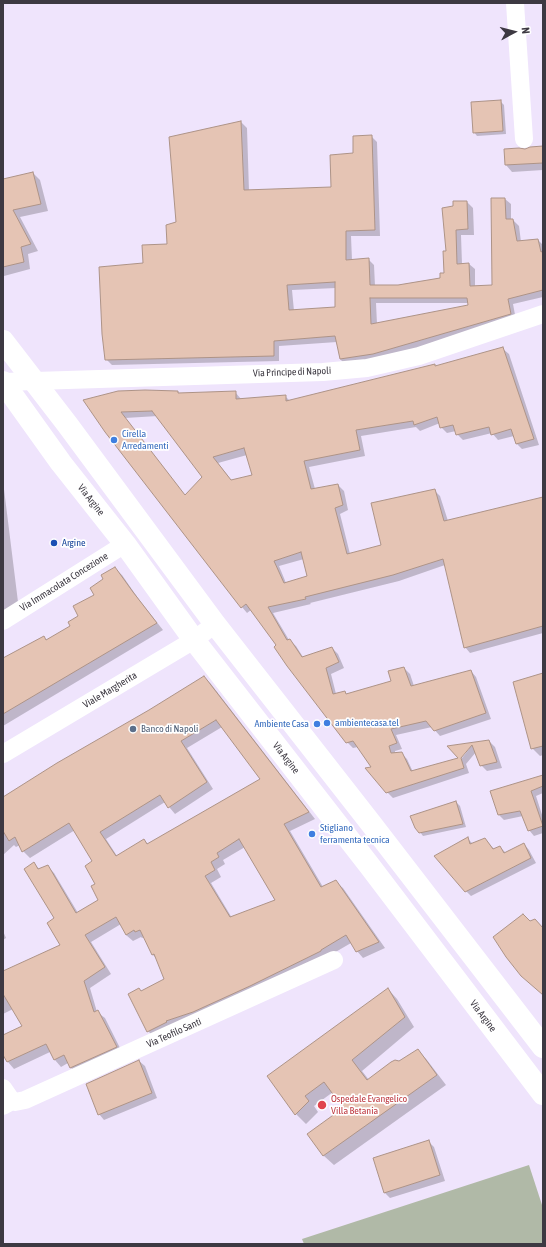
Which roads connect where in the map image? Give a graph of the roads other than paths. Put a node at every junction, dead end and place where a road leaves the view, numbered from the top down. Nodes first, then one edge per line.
1 (515, 3) edge
2 (524, 138) dead end
3 (543, 314) edge
4 (3, 341) edge
5 (33, 380) junction
6 (3, 382) edge
7 (125, 544) junction
8 (3, 621) edge
9 (215, 624) junction
10 (194, 640) junction
11 (3, 754) edge
12 (334, 960) dead end
13 (543, 1047) edge
14 (543, 1094) edge
15 (6, 1098) edge

1 - 2 street
3 - 5 street, Via Principe di Napoli
4 - 5 street
5 - 6 street, Via Principe di Napoli
5 - 9 street
6 - 7 street, Via Argine
7 - 8 street, Via Immacolata Concezione
7 - 10 street, Via Argine
9 - 10 street, Viale Margherita
9 - 13 street
10 - 11 street, Viale Margherita
10 - 14 street, Via Argine
12 - 15 street, Via Teofilo Santi

